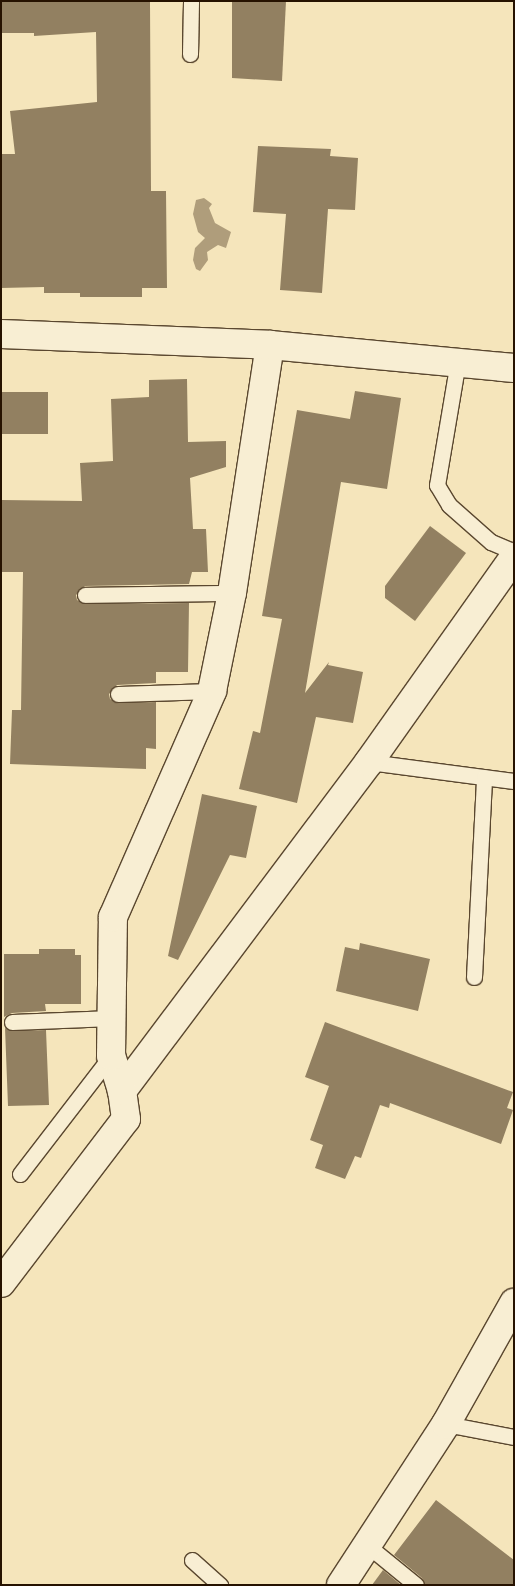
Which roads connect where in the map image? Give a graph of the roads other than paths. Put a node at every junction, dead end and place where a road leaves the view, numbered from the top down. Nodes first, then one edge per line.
1 (191, 1) edge
2 (190, 54) dead end
3 (1, 334) edge
4 (270, 344) junction
5 (458, 361) junction
6 (514, 368) edge
7 (514, 552) edge
8 (514, 556) edge
9 (232, 593) junction
10 (85, 595) dead end
11 (212, 691) junction
12 (118, 694) dead end
13 (369, 762) junction
14 (484, 777) junction
15 (514, 781) edge
16 (474, 977) dead end
17 (112, 1018) junction
18 (12, 1022) dead end
19 (111, 1056) junction
20 (122, 1091) junction
21 (20, 1174) dead end
22 (1, 1283) edge
23 (514, 1303) edge
24 (446, 1424) junction
25 (514, 1437) edge
26 (367, 1545) junction
27 (192, 1560) dead end
28 (220, 1585) edge
29 (341, 1585) edge
30 (416, 1585) edge

1 - 2 lane
3 - 4 street
4 - 5 street
4 - 9 street
5 - 6 street
5 - 7 lane
8 - 13 street
9 - 10 lane
9 - 11 street
11 - 12 lane
11 - 17 street
13 - 14 lane
13 - 20 street
14 - 15 lane
14 - 16 lane
17 - 18 lane
17 - 19 street
19 - 20 street
19 - 21 lane
20 - 22 street
23 - 24 street
24 - 25 lane
24 - 26 street
26 - 29 street
26 - 30 lane
27 - 28 lane

